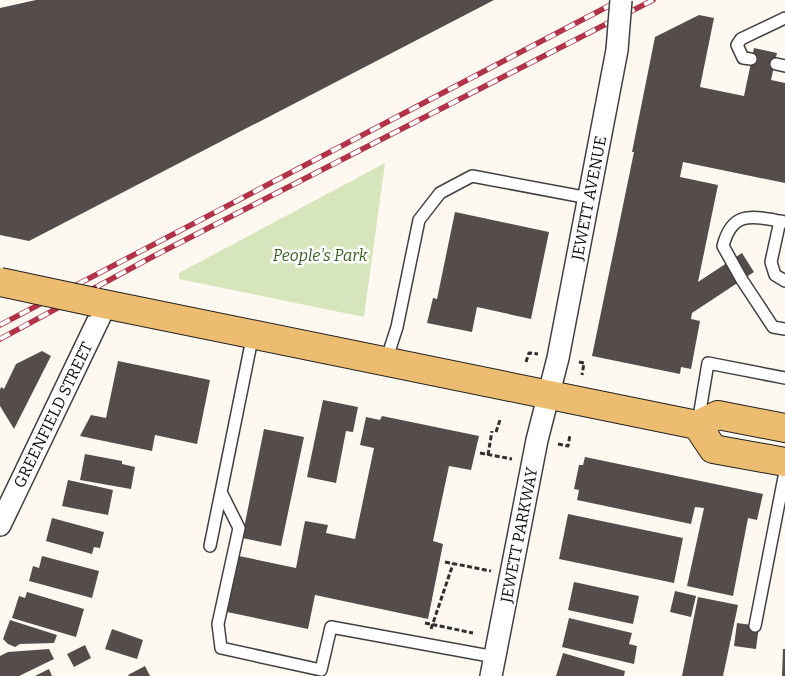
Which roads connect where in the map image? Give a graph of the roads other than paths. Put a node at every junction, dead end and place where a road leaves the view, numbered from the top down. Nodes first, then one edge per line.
1 (621, 0) edge
2 (783, 23) edge
3 (751, 59) dead end
4 (589, 198) junction
5 (782, 221) edge
6 (785, 281) edge
7 (0, 282) edge
8 (100, 303) junction
9 (785, 329) edge
10 (253, 334) junction
11 (386, 361) junction
12 (785, 378) edge
13 (549, 394) junction
14 (697, 425) junction
15 (785, 428) edge
16 (785, 462) edge
17 (785, 472) edge
18 (221, 492) junction
19 (0, 525) edge
20 (210, 546) dead end
21 (755, 626) dead end
22 (493, 667) edge

1 - 4 street, JEWETT AVENUE, bridge
2 - 3 lane
4 - 11 lane
4 - 13 street, JEWETT AVENUE
5 - 6 lane
5 - 9 lane
7 - 8 main road, bridge
8 - 10 main road
8 - 19 street, GREENFIELD STREET
10 - 11 main road
10 - 18 lane
11 - 13 main road
12 - 14 lane
13 - 14 main road
13 - 22 street, JEWETT PARKWAY
14 - 15 main road
14 - 16 main road
17 - 21 lane
18 - 20 lane
18 - 22 lane

